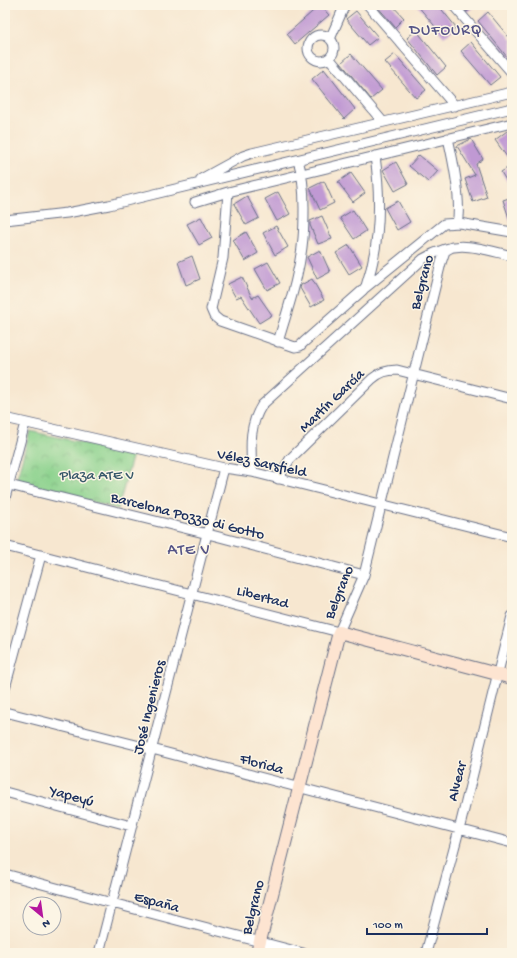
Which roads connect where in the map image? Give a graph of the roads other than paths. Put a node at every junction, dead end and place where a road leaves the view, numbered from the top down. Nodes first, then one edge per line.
1 (368, 5) edge
2 (453, 5) edge
3 (344, 6) edge
4 (330, 39) junction
5 (329, 58) junction
6 (512, 73) edge
7 (512, 92) edge
8 (455, 106) junction
9 (512, 108) edge
10 (383, 122) junction
11 (512, 123) edge
12 (448, 138) junction
13 (375, 156) junction
14 (298, 160) junction
15 (302, 174) junction
16 (189, 186) junction
17 (228, 192) junction
18 (196, 202) dead end
19 (5, 220) edge
20 (457, 223) junction
21 (512, 232) edge
22 (452, 247) junction
23 (512, 256) edge
24 (363, 290) junction
25 (278, 342) junction
26 (414, 375) junction
27 (512, 398) edge
28 (5, 418) edge
29 (25, 423) junction
30 (224, 468) junction
31 (252, 472) junction
32 (278, 479) junction
33 (7, 485) edge
34 (5, 498) edge
35 (381, 505) junction
36 (208, 534) junction
37 (512, 537) edge
38 (5, 546) edge
39 (41, 555) junction
40 (364, 575) junction
41 (191, 594) junction
42 (512, 616) edge
43 (339, 632) junction
44 (497, 674) junction
45 (512, 678) edge
46 (5, 688) edge
47 (5, 712) edge
48 (152, 749) junction
49 (299, 787) junction
50 (5, 792) edge
51 (131, 826) junction
52 (459, 830) junction
53 (512, 843) edge
54 (5, 874) edge
55 (112, 904) junction
56 (258, 947) edge
57 (99, 953) edge
58 (303, 953) edge
59 (426, 953) edge

1 - 8 street
2 - 6 street
3 - 4 street
4 - 5 street
4 - 5 street
5 - 10 street
7 - 8 street
8 - 10 street
9 - 14 street
10 - 16 street
11 - 12 street
12 - 13 street
12 - 20 street
13 - 15 street
13 - 24 street
14 - 15 street
14 - 16 street
15 - 17 street
15 - 25 street
16 - 19 street
17 - 18 street
17 - 25 street
20 - 21 street
20 - 24 street
22 - 23 street
22 - 26 street, Belgrano
22 - 31 street
24 - 25 street
26 - 27 street, Martín García
26 - 32 street, Martín García
26 - 35 street, Belgrano
28 - 29 street, Vélez Sarsfield
29 - 30 street, Vélez Sarsfield
29 - 33 street
30 - 31 street, Vélez Sarsfield
30 - 36 street, José Ingenieros
31 - 32 street, Vélez Sarsfield
32 - 35 street, Vélez Sarsfield
33 - 34 street
33 - 36 street, Barcelona Pozzo di Gotto
35 - 37 street, Vélez Sarsfield
35 - 40 street, Belgrano
36 - 40 street, Barcelona Pozzo di Gotto
36 - 41 street, José Ingenieros
38 - 39 street, Libertad
39 - 41 street, Libertad
39 - 46 street
40 - 43 street, Belgrano
41 - 43 street, Libertad
41 - 48 street, José Ingenieros
42 - 44 street, Alvear
43 - 44 main road, Libertad
43 - 49 main road, Belgrano
44 - 45 main road, Libertad
44 - 52 street, Alvear
47 - 48 street, Florida
48 - 49 street, Florida
48 - 51 street, José Ingenieros
49 - 52 street, Florida
49 - 56 main road, Belgrano
50 - 51 street, Yapeyú
51 - 55 street, José Ingenieros
52 - 53 street, Florida
52 - 59 street, Alvear
54 - 55 street, España
55 - 56 street, España
55 - 57 street, José Ingenieros
56 - 58 street, España

